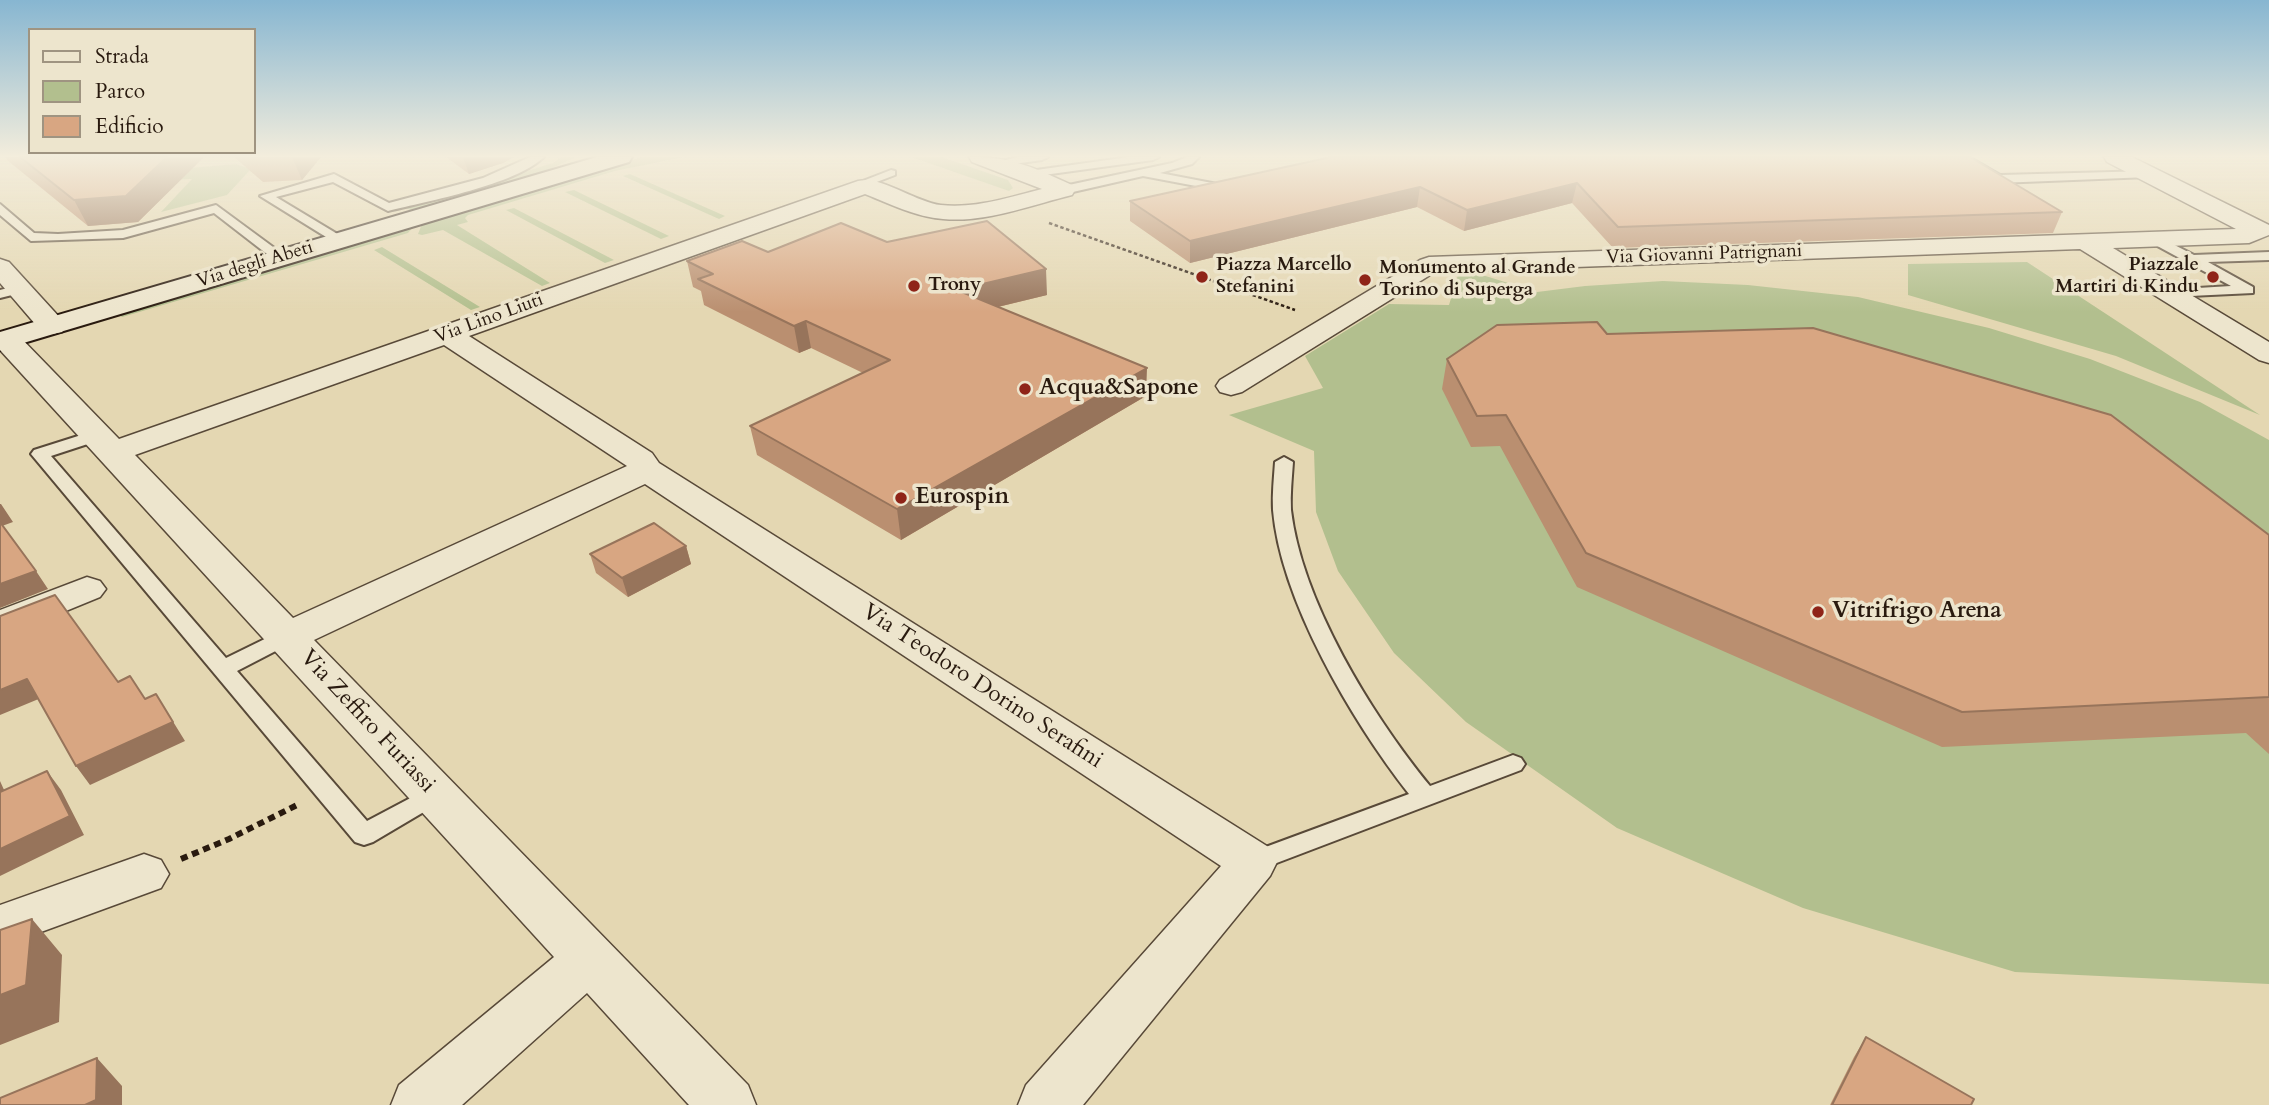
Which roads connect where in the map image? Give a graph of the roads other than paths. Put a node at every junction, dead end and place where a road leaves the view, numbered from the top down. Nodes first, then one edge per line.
1 (0, 208) edge
2 (286, 209) edge
3 (429, 209) edge
4 (798, 209) edge
5 (925, 209) edge
6 (978, 209) edge
7 (2218, 209) edge
8 (2241, 220) junction
9 (2269, 233) edge
10 (2155, 239) junction
11 (339, 241) junction
12 (2085, 242) junction
13 (2269, 256) edge
14 (281, 258) junction
15 (2191, 259) junction
16 (0, 267) edge
17 (9, 292) edge
18 (2169, 293) junction
19 (52, 326) junction
20 (2269, 328) edge
21 (447, 334) junction
22 (3, 340) edge
23 (2269, 354) edge
24 (1231, 386) dead end
25 (105, 443) junction
26 (1284, 463) dead end
27 (647, 470) junction
28 (87, 589) dead end
29 (0, 625) edge
30 (286, 637) junction
31 (223, 669) junction
32 (1513, 764) dead end
33 (435, 794) junction
34 (1425, 797) junction
35 (1253, 862) junction
36 (144, 874) road end
37 (0, 926) edge
38 (590, 958) junction
39 (421, 1105) edge
40 (727, 1105) edge
41 (1047, 1105) edge

1 - 14 lane
2 - 11 lane
3 - 11 street, Via degli Abeti
4 - 21 street, Via Lino Liuti
5 - 6 street
7 - 8 street
8 - 9 street
8 - 10 street, Via Giovanni Patrignani
10 - 12 street, Via Giovanni Patrignani
10 - 15 lane
11 - 14 street, Via degli Abeti
12 - 18 street
12 - 24 street, Via Giovanni Patrignani
13 - 15 lane
14 - 19 street, Via degli Abeti
15 - 18 lane
16 - 17 street
17 - 19 street
18 - 23 street
19 - 22 street, Via degli Abeti
20 - 23 street
21 - 25 street, Via Lino Liuti
21 - 27 street, Via Teodoro Dorino Serafini
22 - 25 street, Via Zeffiro Furiassi
25 - 30 street, Via Zeffiro Furiassi
25 - 31 lane
26 - 34 lane
27 - 30 street
27 - 35 street, Via Teodoro Dorino Serafini
28 - 29 street
30 - 31 lane
30 - 33 street, Via Zeffiro Furiassi
31 - 33 lane
32 - 34 lane
33 - 38 street, Via Zeffiro Furiassi
34 - 35 lane
35 - 41 street
36 - 37 street
38 - 39 street
38 - 40 street, Via Zeffiro Furiassi

